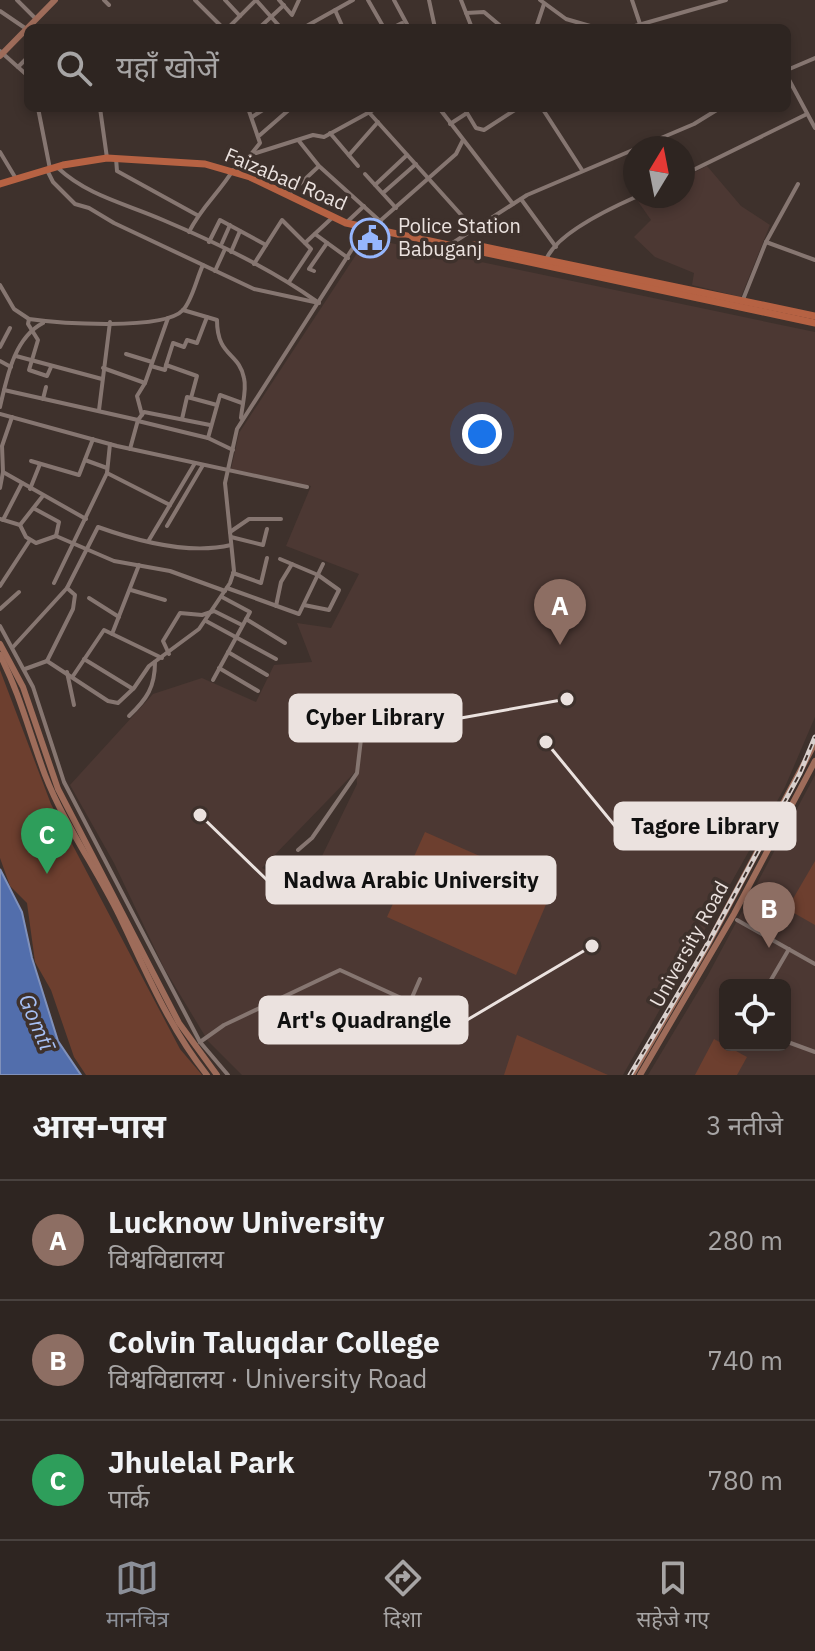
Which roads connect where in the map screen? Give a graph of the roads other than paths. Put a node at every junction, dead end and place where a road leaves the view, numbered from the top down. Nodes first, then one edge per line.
1 (17, 0) edge
2 (55, 0) edge
3 (104, 0) edge
4 (195, 0) edge
5 (225, 0) edge
6 (256, 0) edge
7 (279, 0) edge
8 (299, 0) edge
9 (353, 0) edge
10 (368, 0) edge
11 (394, 0) edge
12 (429, 0) edge
13 (461, 0) edge
14 (552, 0) edge
15 (632, 0) edge
16 (726, 0) edge
17 (544, 3) edge
18 (109, 5) dead end
19 (284, 5) junction
20 (335, 10) junction
21 (0, 11) edge
22 (466, 13) junction
23 (240, 16) junction
24 (271, 17) junction
25 (33, 20) junction
26 (29, 24) edge
27 (35, 24) edge
28 (221, 24) edge
29 (230, 24) edge
30 (263, 24) edge
31 (277, 24) edge
32 (310, 24) edge
33 (341, 24) edge
34 (380, 24) edge
35 (407, 24) edge
36 (434, 24) edge
37 (470, 24) edge
38 (498, 24) edge
39 (537, 24) edge
40 (582, 24) edge
41 (640, 24) edge
42 (643, 24) edge
43 (24, 27) edge
44 (24, 29) edge
45 (1, 53) edge
46 (815, 58) edge
47 (24, 61) edge
48 (18, 67) junction
49 (791, 71) edge
50 (24, 72) edge
51 (791, 81) edge
52 (39, 112) edge
53 (101, 112) edge
54 (250, 112) edge
55 (260, 112) edge
56 (286, 112) edge
57 (364, 112) edge
58 (369, 112) edge
59 (442, 112) edge
60 (464, 112) edge
61 (467, 112) edge
62 (512, 112) edge
63 (545, 112) edge
64 (714, 112) edge
65 (807, 114) junction
66 (252, 117) junction
67 (378, 122) junction
68 (450, 124) junction
69 (815, 128) edge
70 (330, 133) junction
71 (260, 135) junction
72 (463, 140) junction
73 (299, 141) junction
74 (0, 152) edge
75 (256, 153) junction
76 (349, 155) junction
77 (407, 155) junction
78 (107, 158) junction
79 (116, 158) junction
80 (416, 164) junction
81 (319, 166) junction
82 (358, 166) dead end
83 (51, 168) junction
84 (695, 169) edge
85 (582, 170) junction
86 (235, 171) junction
87 (365, 174) dead end
88 (428, 178) junction
89 (16, 179) junction
90 (0, 184) edge
91 (798, 184) dead end
92 (375, 185) junction
93 (383, 193) junction
94 (288, 195) junction
95 (521, 199) junction
96 (623, 203) edge
97 (513, 204) junction
98 (364, 206) junction
99 (396, 208) junction
100 (197, 215) junction
101 (333, 217) junction
102 (381, 222) junction
103 (346, 223) junction
104 (230, 225) junction
105 (369, 228) junction
106 (473, 228) junction
107 (240, 231) junction
108 (189, 232) junction
109 (315, 234) junction
110 (209, 242) junction
111 (766, 242) junction
112 (222, 243) dead end
113 (305, 243) junction
114 (327, 243) junction
115 (451, 244) junction
116 (266, 245) junction
117 (556, 247) junction
118 (228, 251) junction
119 (348, 258) junction
120 (815, 260) edge
121 (545, 263) junction
122 (254, 264) junction
123 (301, 264) junction
124 (203, 265) junction
125 (215, 271) junction
126 (288, 282) junction
127 (0, 285) edge
128 (319, 303) junction
129 (741, 304) junction
130 (183, 310) junction
131 (815, 316) edge
132 (207, 317) junction
133 (168, 318) junction
134 (29, 319) junction
135 (46, 321) junction
136 (110, 322) junction
137 (815, 323) edge
138 (10, 328) dead end
139 (31, 329) junction
140 (0, 347) edge
141 (126, 354) dead end
142 (15, 355) junction
143 (0, 361) edge
144 (32, 362) junction
145 (152, 364) junction
146 (166, 365) junction
147 (11, 367) junction
148 (51, 367) junction
149 (103, 368) junction
150 (102, 379) junction
151 (145, 383) junction
152 (46, 387) dead end
153 (4, 390) junction
154 (191, 398) junction
155 (43, 399) junction
156 (242, 403) junction
157 (217, 405) junction
158 (0, 407) edge
159 (99, 411) junction
160 (0, 414) edge
161 (142, 415) junction
162 (12, 417) junction
163 (182, 419) junction
164 (138, 420) junction
165 (241, 420) junction
166 (210, 425) junction
167 (208, 438) junction
168 (93, 439) junction
169 (110, 444) junction
170 (130, 449) junction
171 (233, 450) junction
172 (85, 460) junction
173 (31, 461) dead end
174 (195, 463) junction
175 (40, 464) junction
176 (203, 465) junction
177 (2, 469) edge
178 (228, 470) junction
179 (107, 471) junction
180 (22, 483) junction
181 (307, 487) dead end
182 (0, 488) edge
183 (30, 489) junction
184 (40, 495) junction
185 (170, 505) junction
186 (35, 509) junction
187 (86, 519) junction
188 (281, 519) dead end
189 (2, 520) edge
190 (20, 525) junction
191 (167, 526) dead end
192 (267, 529) dead end
193 (230, 535) junction
194 (56, 536) junction
195 (30, 540) junction
196 (149, 540) junction
197 (73, 544) junction
198 (231, 545) junction
199 (87, 550) junction
200 (267, 558) dead end
201 (280, 559) dead end
202 (292, 564) junction
203 (323, 564) dead end
204 (139, 565) junction
205 (233, 573) junction
206 (318, 575) junction
207 (54, 583) dead end
208 (0, 586) edge
209 (67, 588) junction
210 (226, 589) junction
211 (131, 590) junction
212 (19, 592) dead end
213 (222, 597) junction
214 (89, 598) dead end
215 (165, 600) dead end
216 (304, 605) junction
217 (276, 606) junction
218 (0, 609) edge
219 (214, 611) junction
220 (119, 617) junction
221 (246, 619) junction
222 (206, 621) junction
223 (242, 625) junction
224 (0, 626) edge
225 (112, 634) junction
226 (235, 637) junction
227 (285, 643) dead end
228 (0, 644) edge
229 (13, 647) junction
230 (228, 652) junction
231 (169, 654) junction
232 (0, 655) edge
233 (162, 658) junction
234 (84, 659) junction
235 (276, 659) dead end
236 (47, 661) junction
237 (155, 662) junction
238 (219, 668) junction
239 (25, 669) junction
240 (67, 672) junction
241 (267, 675) dead end
242 (73, 676) junction
243 (213, 680) dead end
244 (133, 689) junction
245 (258, 691) dead end
246 (74, 705) dead end
247 (129, 716) dead end
248 (384, 720) dead end
249 (815, 743) edge
250 (815, 761) edge
251 (298, 850) dead end
252 (737, 920) dead end
253 (789, 949) junction
254 (815, 964) edge
255 (420, 979) dead end
256 (772, 979) edge
257 (200, 1042) junction
258 (791, 1043) edge
259 (815, 1052) edge
260 (207, 1075) edge
261 (217, 1075) edge
262 (228, 1075) edge
263 (632, 1075) edge
264 (640, 1075) edge

1 - 25 street
2 - 25 street
3 - 18 street
4 - 28 street
5 - 23 street
6 - 23 street
6 - 24 street
7 - 19 street
8 - 19 street
9 - 20 street
10 - 34 street
11 - 35 street
12 - 36 street
13 - 22 street
14 - 17 street
15 - 41 street
16 - 42 street
17 - 39 street
17 - 40 street
19 - 24 street
20 - 32 street
20 - 33 street
21 - 43 street
22 - 37 street
22 - 38 street
23 - 29 street
24 - 30 street
24 - 31 street
25 - 26 street
25 - 27 street
44 - 45 street
45 - 48 street
46 - 49 street
47 - 48 street
48 - 50 street
51 - 65 street
52 - 83 street
53 - 78 street
54 - 66 street
55 - 66 street
56 - 71 street
57 - 70 street
58 - 67 street
59 - 68 street
60 - 68 street
61 - 62 street
63 - 85 street
64 - 85 street
65 - 69 street
65 - 84 street
66 - 71 street
67 - 76 street
67 - 77 street
68 - 72 street
70 - 73 street
70 - 76 street
71 - 75 street
72 - 88 street
72 - 97 street
73 - 75 street
73 - 81 street
74 - 89 street
75 - 86 street
76 - 82 street
77 - 80 street
77 - 92 street
78 - 79 main road, Faizabad Road
78 - 83 main road, Faizabad Road
79 - 86 main road, Faizabad Road
79 - 100 street
80 - 88 street
80 - 93 street
81 - 94 street
81 - 98 street
83 - 89 main road, Faizabad Road
83 - 108 street
83 - 124 street
85 - 95 street
86 - 94 main road, Faizabad Road
86 - 100 street
87 - 92 street
88 - 99 street
88 - 106 street
89 - 90 main road, Faizabad Road
91 - 111 street
92 - 93 street
93 - 99 street
94 - 101 main road, Faizabad Road
95 - 97 street
95 - 117 street
96 - 117 street
97 - 106 street
98 - 102 street
98 - 103 street
99 - 102 street
100 - 108 street
101 - 103 main road, Faizabad Road
101 - 109 street
102 - 105 street
103 - 105 main road, Faizabad Road
104 - 107 street
104 - 110 street
104 - 112 street
105 - 115 main road, Faizabad Road
105 - 119 street
106 - 115 street
107 - 116 street
107 - 118 street
108 - 110 street
109 - 113 street
109 - 114 street
110 - 118 street
111 - 120 street
111 - 129 street
113 - 116 street
113 - 123 street
114 - 119 street
114 - 123 street
115 - 121 main road, Faizabad Road
116 - 122 street
117 - 121 street
118 - 122 street
118 - 125 street
119 - 128 street
121 - 129 main road, Faizabad Road
122 - 126 street
123 - 126 street
124 - 125 street
124 - 130 street
125 - 128 street
126 - 128 street
127 - 134 street
128 - 165 street
129 - 131 main road, Faizabad Road
129 - 137 main road, Faizabad Road
130 - 132 street
130 - 133 street
132 - 146 street
132 - 156 street
133 - 136 street
133 - 145 street
134 - 135 street
134 - 139 street
135 - 136 street
135 - 139 street
136 - 149 street
138 - 140 street
139 - 142 street
139 - 144 street
141 - 145 street
142 - 144 street
142 - 147 street
143 - 147 street
144 - 148 street
144 - 148 street
145 - 146 street
145 - 151 street
146 - 154 street
147 - 153 street
148 - 150 street
149 - 150 street
149 - 151 street
150 - 159 street
151 - 161 street
152 - 155 street
153 - 155 street
153 - 158 street
154 - 157 street
154 - 163 street
155 - 159 street
156 - 157 street
156 - 165 street
157 - 166 street
159 - 164 street
160 - 162 street
161 - 163 street
161 - 164 street
162 - 168 street
162 - 177 street
163 - 166 street
164 - 167 street
164 - 170 street
165 - 171 street
166 - 167 street
167 - 171 street
168 - 169 street
168 - 172 street
169 - 170 street
169 - 179 street
170 - 174 street
171 - 178 street
172 - 175 street
172 - 179 street
173 - 175 street
174 - 176 street
174 - 185 street
175 - 183 street
176 - 178 street
176 - 191 street
177 - 180 street
177 - 182 street
178 - 181 street
178 - 193 street
179 - 185 street
179 - 187 street
180 - 183 street
180 - 189 street
183 - 184 street
184 - 186 street
184 - 187 street
185 - 196 street
186 - 190 street
186 - 194 street
187 - 197 street
188 - 193 street
189 - 190 street
190 - 195 street
192 - 193 street
193 - 198 street
194 - 195 street
194 - 197 street
195 - 208 street
196 - 198 street
196 - 199 street
197 - 199 street
197 - 207 street
198 - 205 street
199 - 204 street
199 - 209 street
200 - 205 street
201 - 202 street
202 - 206 street
202 - 217 street
203 - 206 street
204 - 210 street
204 - 211 street
205 - 210 street
206 - 216 street
206 - 216 street
209 - 229 street
209 - 236 street
210 - 213 street
210 - 217 street
211 - 215 street
211 - 220 street
212 - 218 street
213 - 219 street
213 - 221 street
214 - 220 street
216 - 217 street
219 - 222 street
219 - 223 street
219 - 231 street
220 - 225 street
221 - 223 street
221 - 227 street
222 - 226 street
222 - 231 street
223 - 226 street
224 - 229 street
225 - 233 street
225 - 234 street
226 - 230 street
226 - 235 street
228 - 261 street
229 - 239 street
230 - 238 street
230 - 241 street
231 - 233 street
232 - 260 street
233 - 237 street
234 - 242 street
234 - 244 street
236 - 239 street
236 - 240 street
237 - 244 street
237 - 247 street
238 - 243 street
238 - 245 street
239 - 257 street
240 - 242 street
240 - 246 street
242 - 244 street
248 - 251 street
249 - 263 street, University Road
250 - 264 street, University Road
252 - 253 street
253 - 254 street
253 - 256 street
255 - 257 street
257 - 262 street
258 - 259 street

